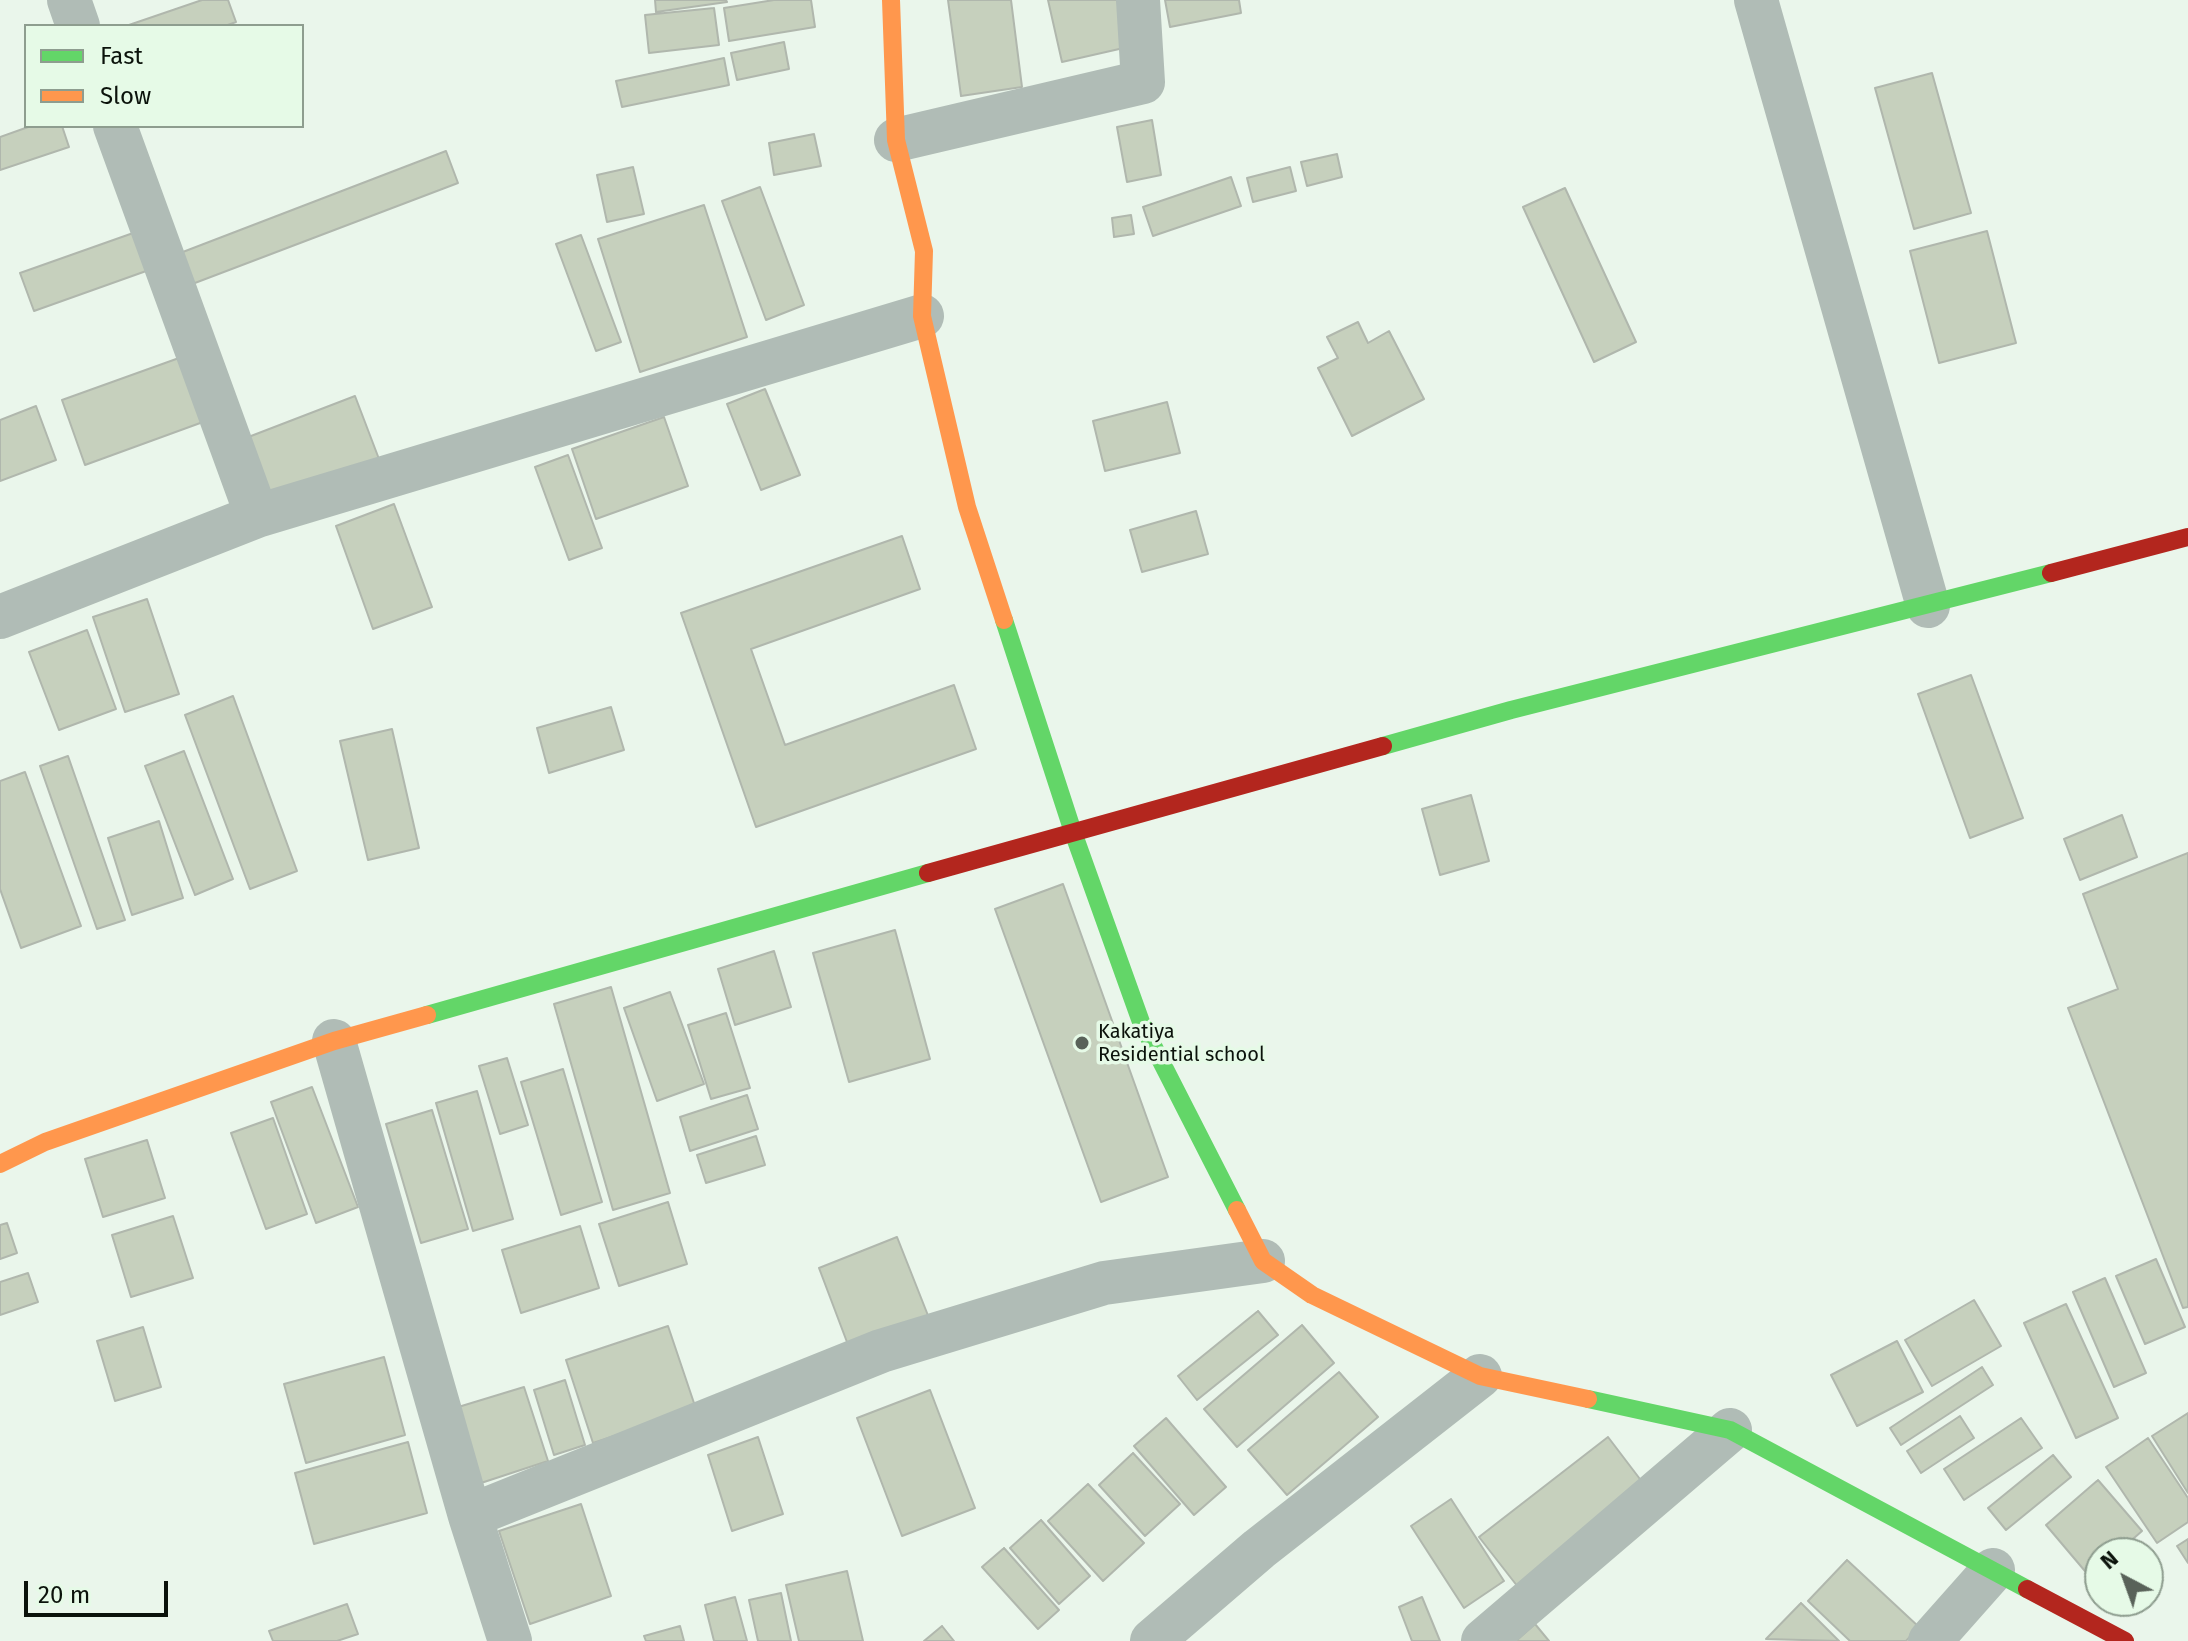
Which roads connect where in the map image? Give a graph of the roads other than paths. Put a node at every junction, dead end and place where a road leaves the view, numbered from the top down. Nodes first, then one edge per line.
1 (69, 0) edge
2 (891, 0) edge
3 (1138, 0) edge
4 (1756, 0) edge
5 (77, 24) edge
6 (116, 128) edge
7 (896, 140) junction
8 (922, 316) junction
9 (257, 516) junction
10 (2188, 537) edge
11 (1928, 606) junction
12 (0, 617) edge
13 (1073, 832) junction
14 (334, 1041) junction
15 (0, 1164) edge
16 (1263, 1261) junction
17 (1480, 1376) junction
18 (1730, 1430) junction
19 (470, 1516) junction
20 (1993, 1570) junction
21 (510, 1641) edge
22 (1152, 1641) edge
23 (1483, 1641) edge
24 (1930, 1641) edge
25 (2125, 1641) edge

1 - 5 street
2 - 7 street
3 - 7 street
4 - 11 street
6 - 9 street
7 - 8 street
8 - 9 street
8 - 13 street
9 - 12 street
10 - 11 street
11 - 13 street
13 - 14 street
13 - 16 street
14 - 15 street
14 - 19 street
16 - 17 street
16 - 19 street
17 - 18 street
17 - 22 street
18 - 20 street
18 - 23 street
19 - 21 street
20 - 24 street
20 - 25 street

